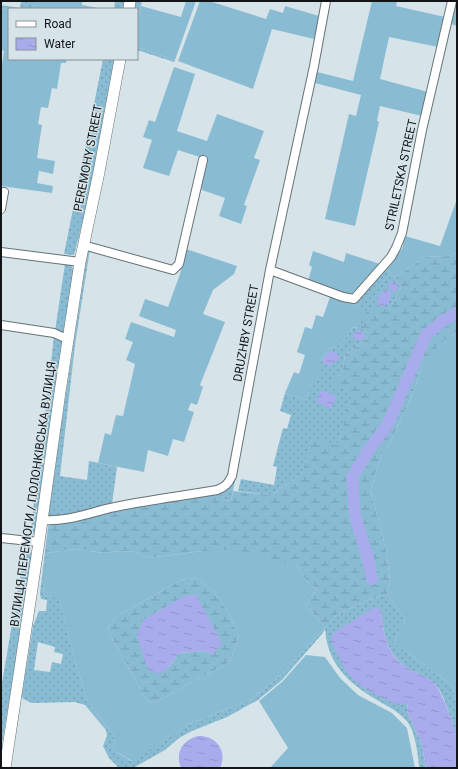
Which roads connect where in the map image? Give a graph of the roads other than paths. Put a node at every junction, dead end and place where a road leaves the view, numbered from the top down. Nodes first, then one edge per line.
1 (326, 1) edge
2 (452, 1) edge
3 (120, 60) edge
4 (203, 160) dead end
5 (4, 192) dead end
6 (1, 210) edge
7 (83, 245) junction
8 (1, 252) edge
9 (80, 262) junction
10 (270, 270) junction
11 (1, 325) edge
12 (69, 340) junction
13 (43, 520) junction
14 (1, 538) edge
15 (40, 542) junction
16 (5, 768) edge

1 - 10 street, DRUZHBY STREET
2 - 10 street, STRILETSKA STREET
3 - 7 main road, PEREMOHY STREET
4 - 7 street
5 - 6 street
7 - 9 main road, PEREMOHY STREET
8 - 9 street
9 - 12 main road, ВУЛИЦЯ ПЕРЕМОГИ / ПОЛОНКІВСЬКА ВУЛИЦЯ
10 - 13 street, DRUZHBY STREET
11 - 12 street
12 - 13 main road, ВУЛИЦЯ ПЕРЕМОГИ / ПОЛОНКІВСЬКА ВУЛИЦЯ
13 - 15 main road, ВУЛИЦЯ ПЕРЕМОГИ / ПОЛОНКІВСЬКА ВУЛИЦЯ
14 - 15 street
15 - 16 main road, ВУЛИЦЯ ПЕРЕМОГИ / ПОЛОНКІВСЬКА ВУЛИЦЯ

